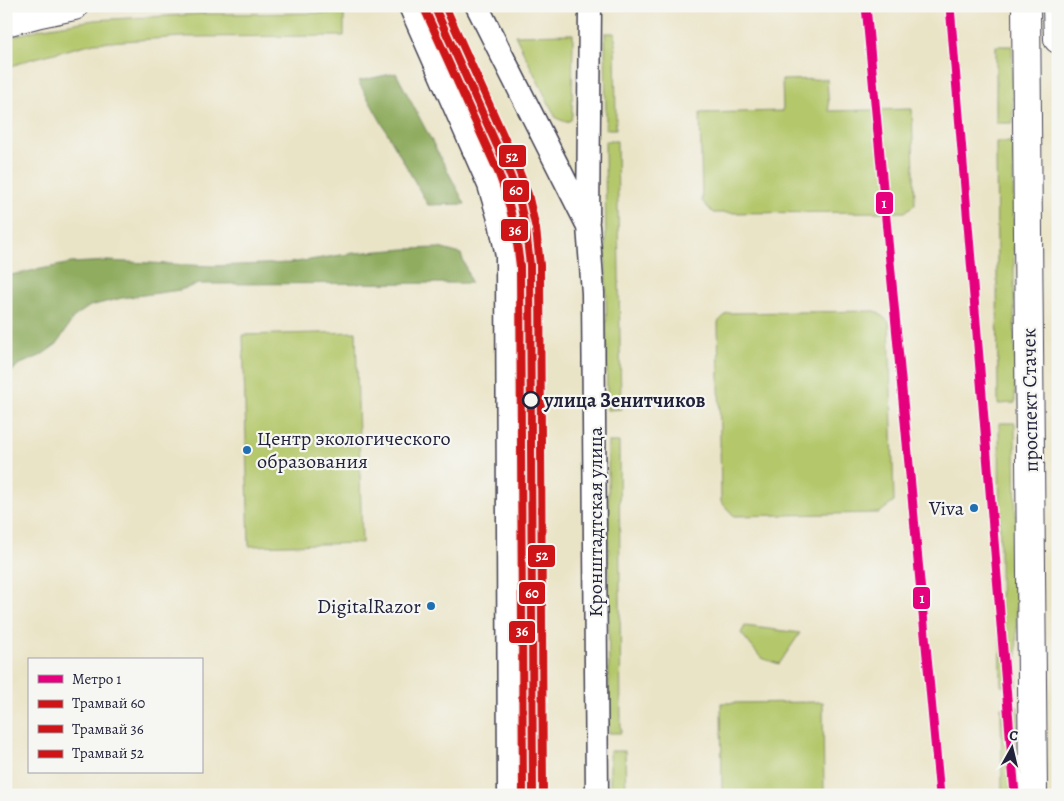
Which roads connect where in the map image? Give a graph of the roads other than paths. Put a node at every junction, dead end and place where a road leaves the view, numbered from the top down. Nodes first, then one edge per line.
1 (74, 6) edge
2 (410, 6) edge
3 (477, 6) edge
4 (590, 6) edge
5 (1026, 6) edge
6 (1057, 6) edge
7 (6, 22) edge
8 (1058, 39) edge
9 (588, 226) junction
10 (509, 795) edge
11 (597, 795) edge
12 (1034, 795) edge

1 - 7 main road
2 - 10 street
3 - 9 street, Кронштадтская улица
4 - 9 street
5 - 12 main road, проспект Стачек
6 - 8 main road
9 - 11 street, Кронштадтская улица

